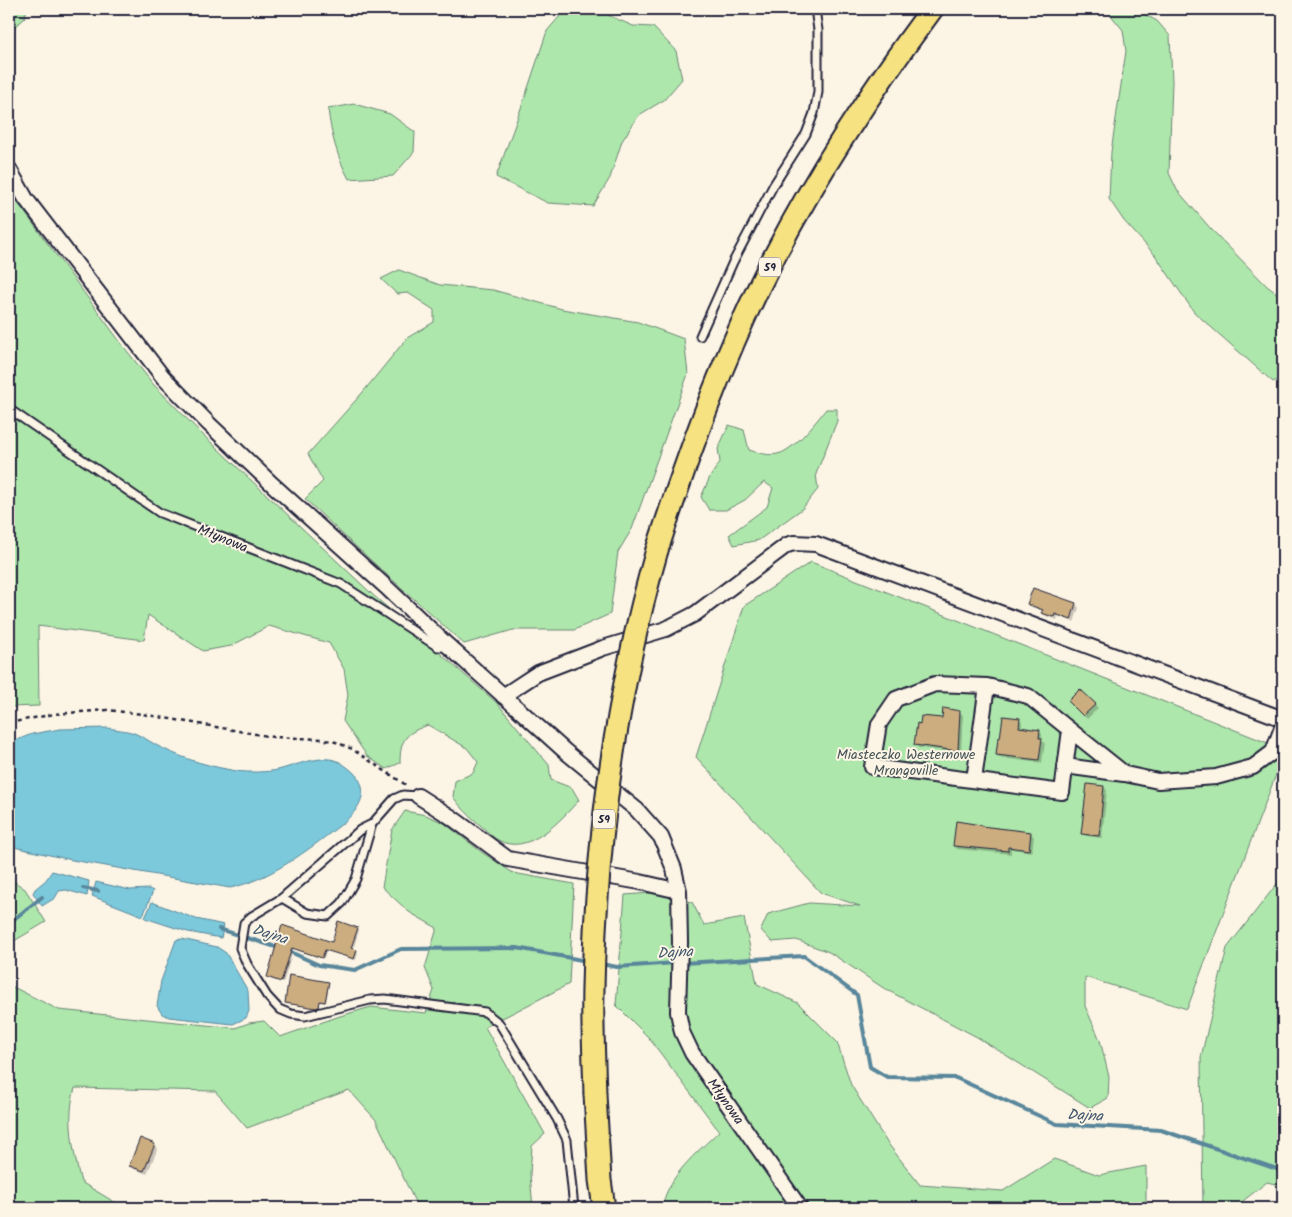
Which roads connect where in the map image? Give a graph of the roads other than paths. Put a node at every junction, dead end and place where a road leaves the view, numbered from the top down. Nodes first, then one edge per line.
1 (815, 9) edge
2 (932, 9) edge
3 (9, 169) edge
4 (700, 336) dead end
5 (9, 409) edge
6 (446, 644) junction
7 (987, 686) junction
8 (503, 696) junction
9 (1283, 719) edge
10 (1283, 725) edge
11 (1070, 730) junction
12 (1065, 766) junction
13 (1125, 774) junction
14 (974, 780) junction
15 (418, 796) joint
16 (372, 824) junction
17 (679, 891) junction
18 (282, 898) junction
19 (574, 1208) edge
20 (604, 1208) edge
21 (800, 1208) edge

1 - 4 lane
2 - 20 main road, 59, bridge
3 - 6 street
5 - 6 lane, Młynowa
6 - 8 street
7 - 11 street
7 - 14 street
7 - 14 street
8 - 9 street
8 - 17 street
10 - 13 street
11 - 12 street
11 - 13 street
12 - 13 street
12 - 14 street
15 - 16 lane
15 - 17 street
16 - 18 lane
16 - 18 lane
17 - 21 street, Młynowa
18 - 19 lane

